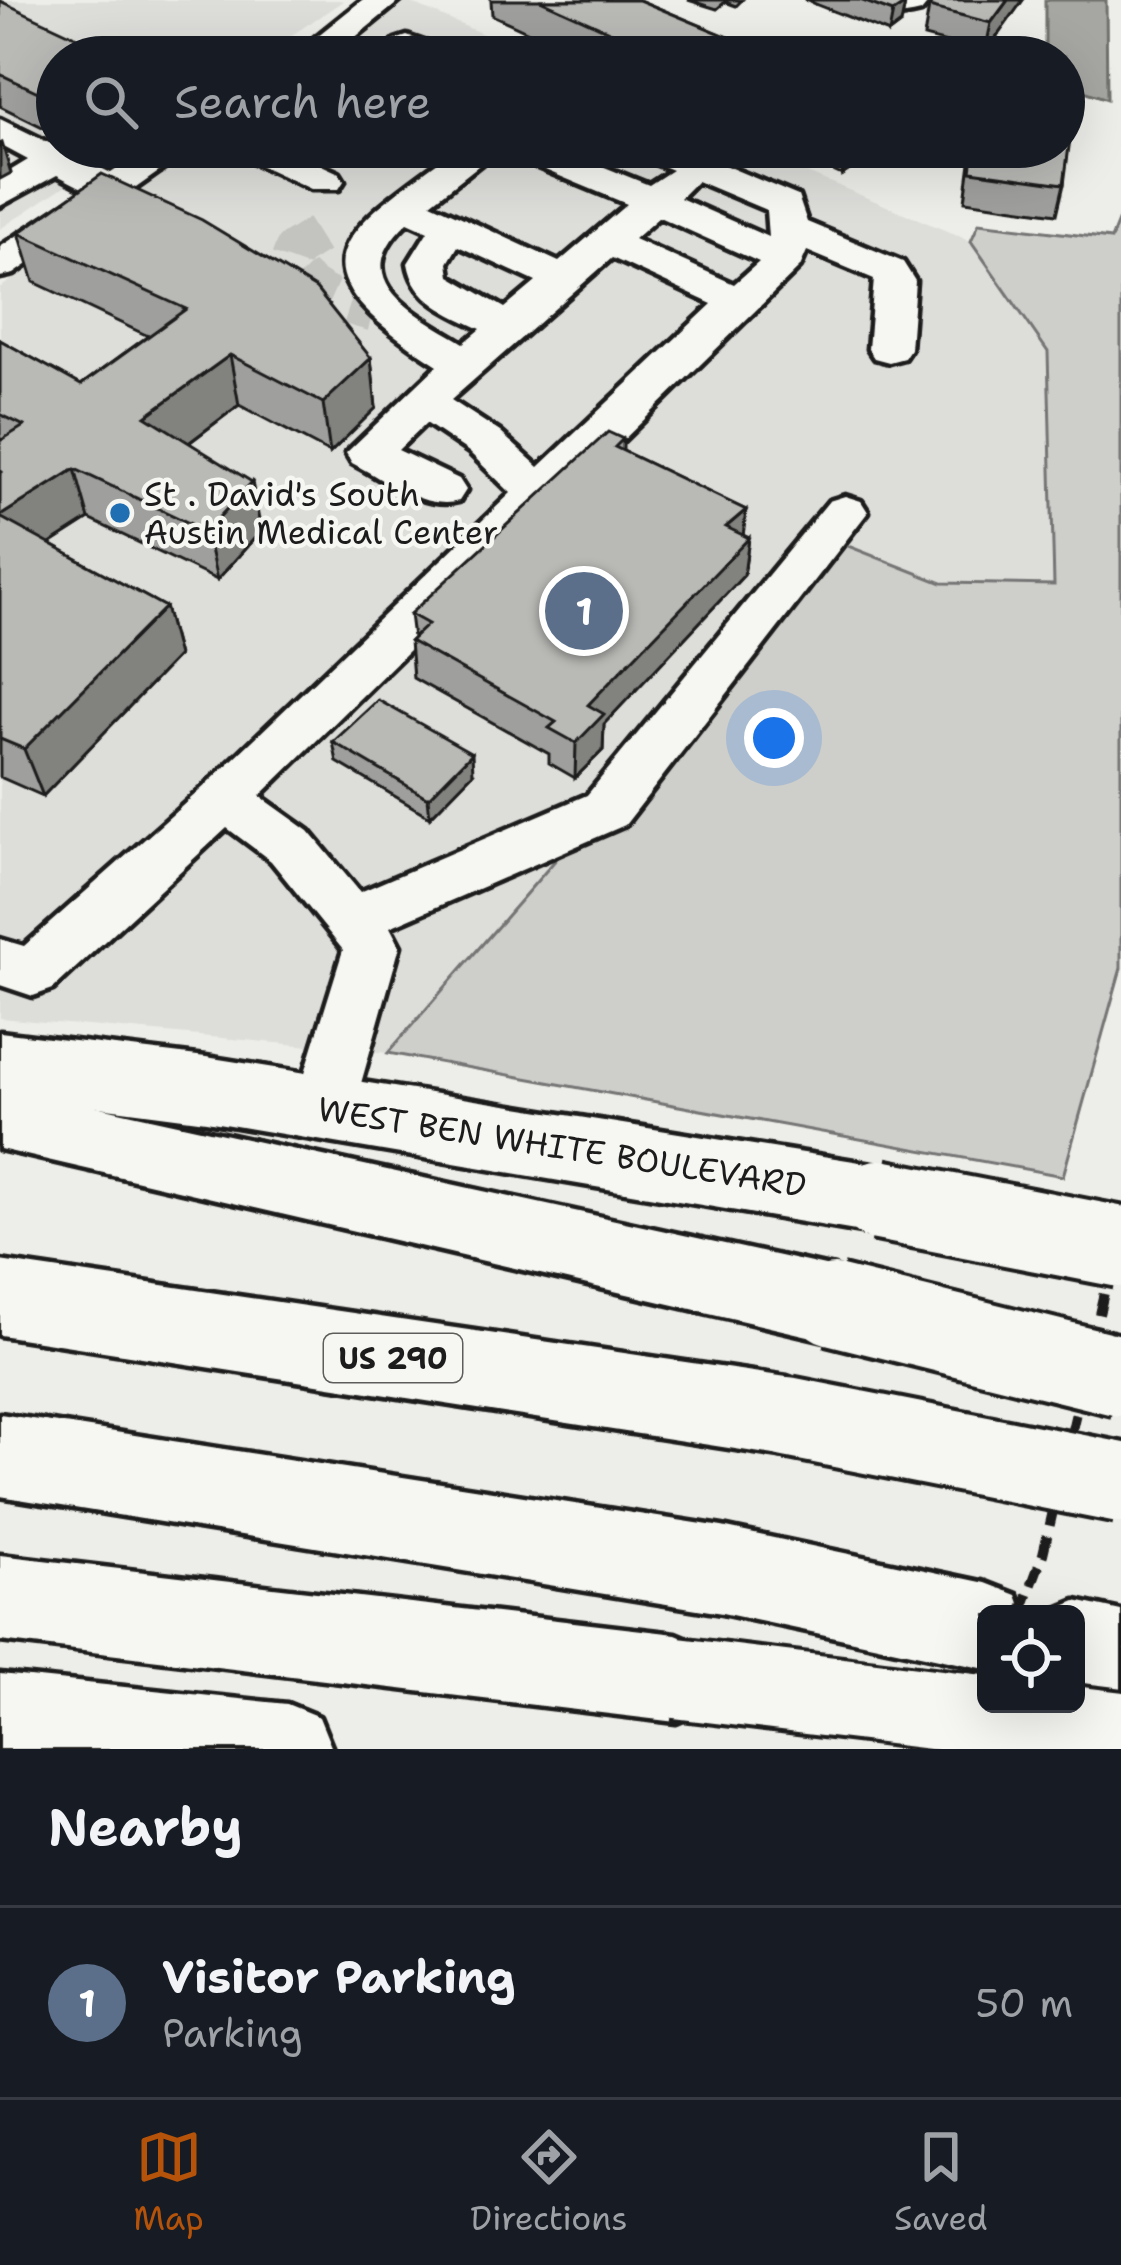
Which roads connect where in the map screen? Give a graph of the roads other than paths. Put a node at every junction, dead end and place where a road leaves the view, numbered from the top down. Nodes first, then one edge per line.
1 (384, 0) edge
2 (864, 0) edge
3 (914, 0) edge
4 (337, 36) edge
5 (0, 130) edge
6 (36, 149) edge
7 (42, 168) edge
8 (73, 168) edge
9 (144, 168) edge
10 (297, 168) edge
11 (455, 168) edge
12 (573, 168) edge
13 (692, 168) edge
14 (699, 168) edge
15 (325, 181) dead end
16 (113, 189) junction
17 (0, 194) edge
18 (654, 201) junction
19 (405, 206) junction
20 (453, 228) junction
21 (608, 242) junction
22 (787, 244) junction
23 (0, 265) edge
24 (563, 279) junction
25 (740, 301) junction
26 (509, 326) junction
27 (889, 349) dead end
28 (465, 363) junction
29 (422, 402) junction
30 (443, 490) dead end
31 (537, 508) junction
32 (845, 512) dead end
33 (225, 797) junction
34 (352, 919) junction
35 (0, 962) edge
36 (0, 1063) edge
37 (324, 1108) junction
38 (0, 1117) edge
39 (1121, 1247) edge
40 (0, 1298) edge
41 (1121, 1376) edge
42 (0, 1455) edge
43 (1121, 1483) edge
44 (0, 1598) edge
45 (977, 1624) edge
46 (1085, 1648) edge
47 (1121, 1655) edge
48 (0, 1719) edge
49 (1121, 1732) edge
50 (287, 1749) edge

1 - 4 street
2 - 3 street
5 - 6 street
7 - 17 street
8 - 16 street
9 - 16 street
10 - 15 street
11 - 19 street
12 - 18 street
13 - 18 street
14 - 22 street
16 - 23 street
18 - 21 street
18 - 22 street
19 - 20 street
19 - 28 street
20 - 24 street
20 - 26 street
21 - 24 street
21 - 25 street
22 - 25 street
22 - 27 street
24 - 26 street
25 - 31 street
26 - 28 street
28 - 29 street
29 - 30 street
29 - 31 street
31 - 33 street
32 - 34 street
33 - 34 street
33 - 35 street
34 - 37 street
36 - 37 main road, WEST BEN WHITE BOULEVARD
37 - 39 main road, WEST BEN WHITE BOULEVARD, bridge
38 - 41 main road, bridge
40 - 43 main road, US 290, bridge
42 - 45 main road
44 - 49 main road, bridge
46 - 47 main road
48 - 50 main road

